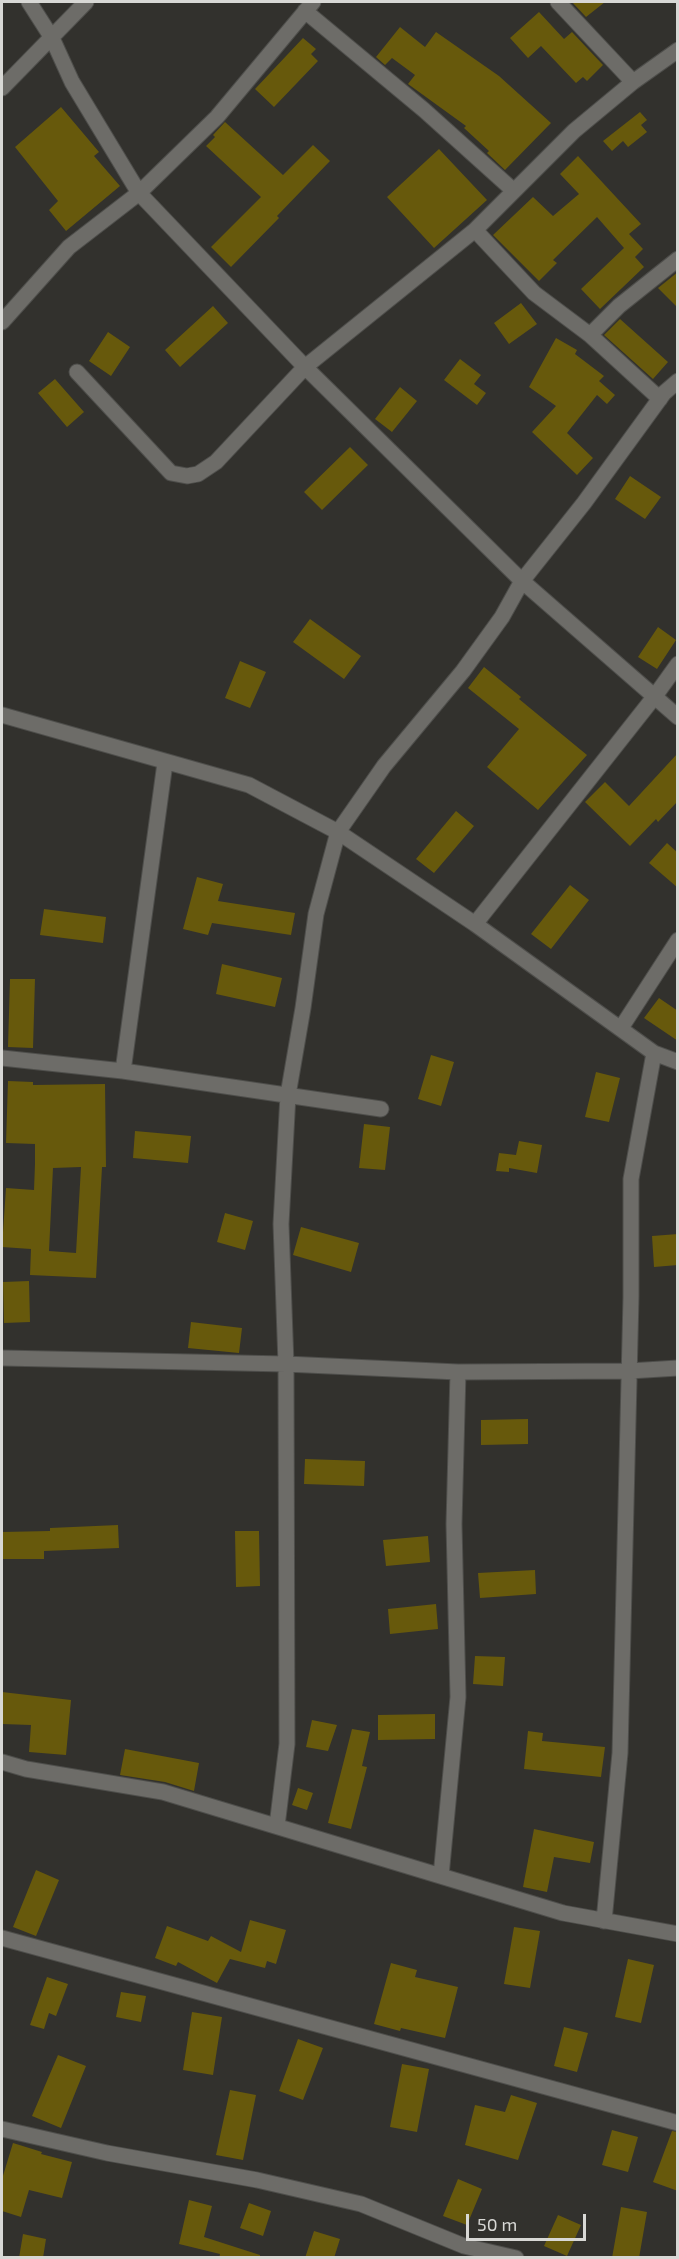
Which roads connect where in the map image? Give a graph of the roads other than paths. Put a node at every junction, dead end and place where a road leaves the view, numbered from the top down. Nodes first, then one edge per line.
1 (29, 2) edge
2 (86, 2) edge
3 (558, 2) edge
4 (309, 6) edge
5 (52, 38) junction
6 (678, 50) edge
7 (633, 82) junction
8 (2, 88) edge
9 (514, 191) junction
10 (139, 193) junction
11 (475, 230) junction
12 (678, 259) edge
13 (2, 322) edge
14 (590, 335) junction
15 (305, 367) junction
16 (77, 372) dead end
17 (678, 381) edge
18 (660, 399) junction
19 (522, 581) junction
20 (678, 664) edge
21 (655, 696) junction
22 (2, 715) edge
23 (678, 717) edge
24 (165, 763) junction
25 (338, 832) junction
26 (475, 924) junction
27 (678, 940) edge
28 (621, 1028) junction
29 (654, 1053) junction
30 (2, 1058) edge
31 (678, 1062) edge
32 (123, 1071) junction
33 (288, 1095) junction
34 (381, 1108) dead end
35 (2, 1358) edge
36 (286, 1364) junction
37 (678, 1368) edge
38 (629, 1371) junction
39 (458, 1372) junction
40 (2, 1762) edge
41 (277, 1826) junction
42 (441, 1876) junction
43 (604, 1921) junction
44 (678, 1934) edge
45 (2, 1938) edge
46 (678, 2123) edge
47 (2, 2129) edge
48 (516, 2258) edge

1 - 5 street
2 - 5 street
3 - 7 street
4 - 9 street
4 - 10 street
5 - 8 street
5 - 10 street
6 - 7 street
7 - 9 street
9 - 11 street
10 - 13 street
10 - 15 street
11 - 14 street
11 - 15 street
12 - 14 street
14 - 18 street
15 - 16 street
15 - 19 street
17 - 18 street
18 - 19 street
19 - 21 street
19 - 25 street
20 - 21 street
21 - 23 street
21 - 26 street
22 - 24 street
24 - 25 street
24 - 32 street
25 - 26 street
25 - 33 street
26 - 28 street
27 - 28 street
28 - 29 street
29 - 31 street
29 - 38 street
30 - 32 street
32 - 33 street
33 - 34 street
33 - 36 street
35 - 36 street
36 - 39 street
36 - 41 street
37 - 38 street
38 - 39 street
38 - 43 street
39 - 42 street
40 - 41 street
41 - 42 street
42 - 43 street
43 - 44 street
45 - 46 street
47 - 48 street

